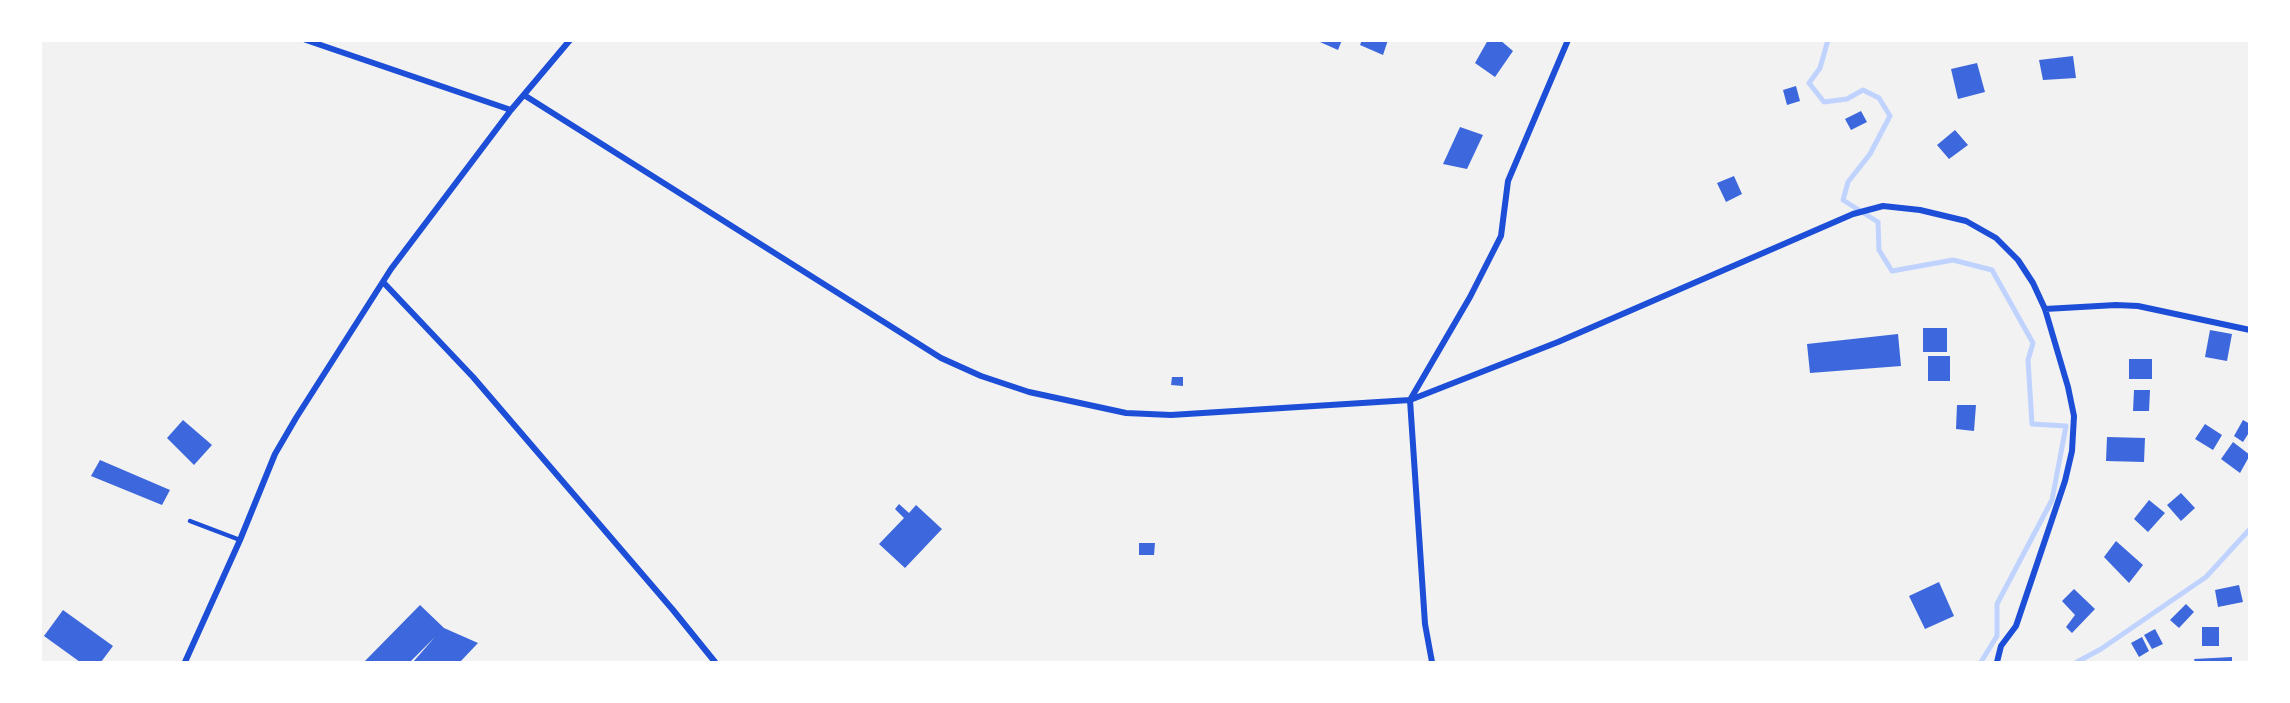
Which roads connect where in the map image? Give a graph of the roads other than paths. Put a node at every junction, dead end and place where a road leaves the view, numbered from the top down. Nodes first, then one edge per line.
1 (306, 40) edge
2 (570, 40) edge
3 (1568, 40) edge
4 (524, 95) junction
5 (511, 110) junction
6 (383, 282) junction
7 (2045, 309) junction
8 (2250, 330) edge
9 (1410, 400) junction
10 (190, 521) dead end
11 (240, 540) junction
12 (185, 663) edge
13 (715, 663) edge
14 (1432, 663) edge
15 (1997, 663) edge

1 - 5 street
2 - 4 street
3 - 9 street
4 - 5 street
4 - 9 street
5 - 6 street
6 - 11 street
6 - 13 street
7 - 8 street
7 - 9 street
7 - 15 street
9 - 14 street
10 - 11 lane
11 - 12 street

